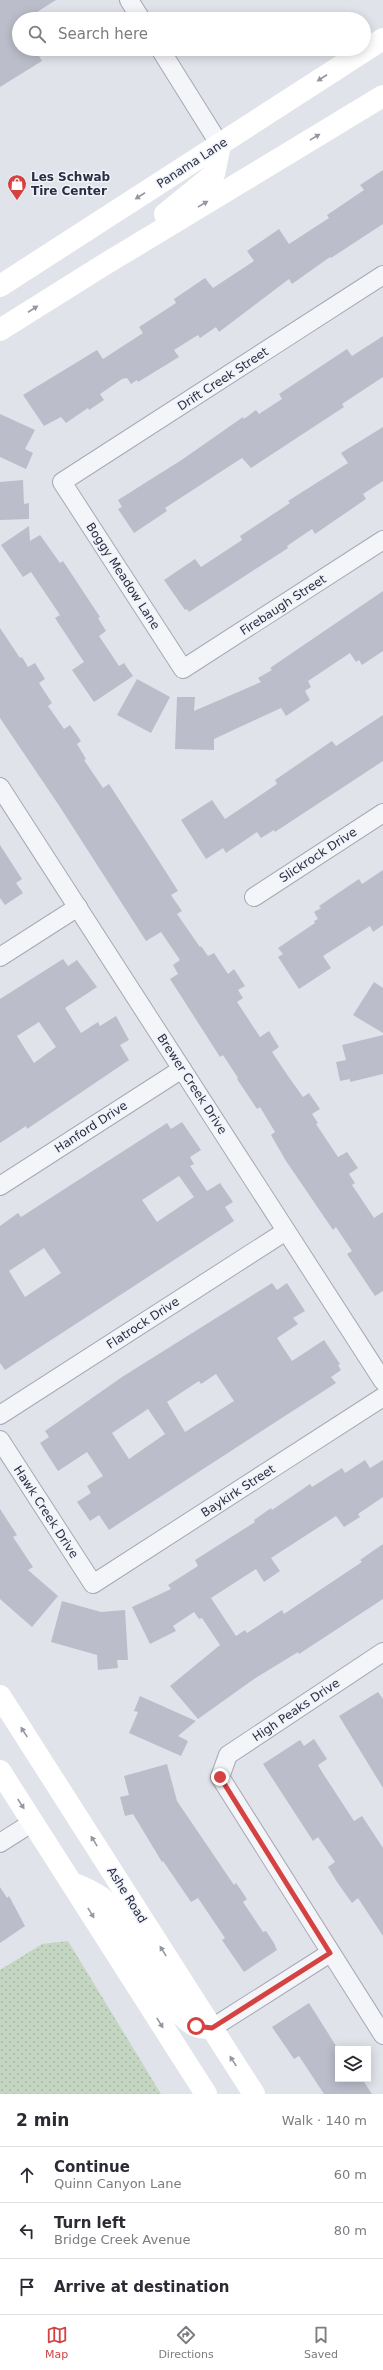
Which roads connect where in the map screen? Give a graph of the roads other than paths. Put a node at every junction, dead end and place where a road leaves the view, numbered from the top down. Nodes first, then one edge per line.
1 (129, 0) edge
2 (137, 12) edge
3 (383, 39) edge
4 (371, 47) edge
5 (164, 56) edge
6 (357, 56) edge
7 (383, 96) edge
8 (220, 145) junction
9 (102, 266) junction
10 (383, 275) edge
11 (0, 286) edge
12 (0, 330) edge
13 (62, 482) joint
14 (383, 540) edge
15 (183, 669) joint
16 (0, 786) edge
17 (383, 813) edge
18 (254, 897) dead end
19 (78, 907) junction
20 (0, 957) edge
21 (182, 1069) junction
22 (0, 1186) edge
23 (286, 1231) junction
24 (383, 1381) edge
25 (383, 1397) edge
26 (0, 1415) edge
27 (0, 1440) edge
28 (93, 1584) joint
29 (383, 1652) edge
30 (0, 1696) edge
31 (0, 1771) edge
32 (33, 1822) junction
33 (0, 1842) edge
34 (72, 1883) junction
35 (330, 1953) junction
36 (212, 2028) junction
37 (383, 2035) edge
38 (206, 2094) edge
39 (254, 2094) edge

1 - 2 street
3 -> 4 main road, Panama Lane
5 - 8 street
6 -> 8 main road, Panama Lane
9 -> 7 main road
8 - 9 main road
8 -> 11 main road, Panama Lane
12 -> 9 main road
10 - 13 street, Drift Creek Street
13 - 15 street, Boggy Meadow Lane
14 - 15 street, Firebaugh Street
16 - 19 street, Brewer Creek Drive
17 - 18 street, Slickrock Drive
19 - 20 street
19 - 21 street, Brewer Creek Drive
21 - 22 street, Hanford Drive
21 - 23 street, Brewer Creek Drive
23 - 24 street, Brewer Creek Drive
23 - 26 street, Flatrock Drive
25 - 28 street, Baykirk Street
27 - 28 street, Hawk Creek Drive
29 - 35 street, High Peaks Drive
36 -> 30 main road, Ashe Road
31 -> 32 main road
32 - 33 street
32 - 34 main road
34 - 36 main road
34 -> 38 main road
35 - 36 street
35 - 37 street
39 -> 36 main road, Ashe Road

